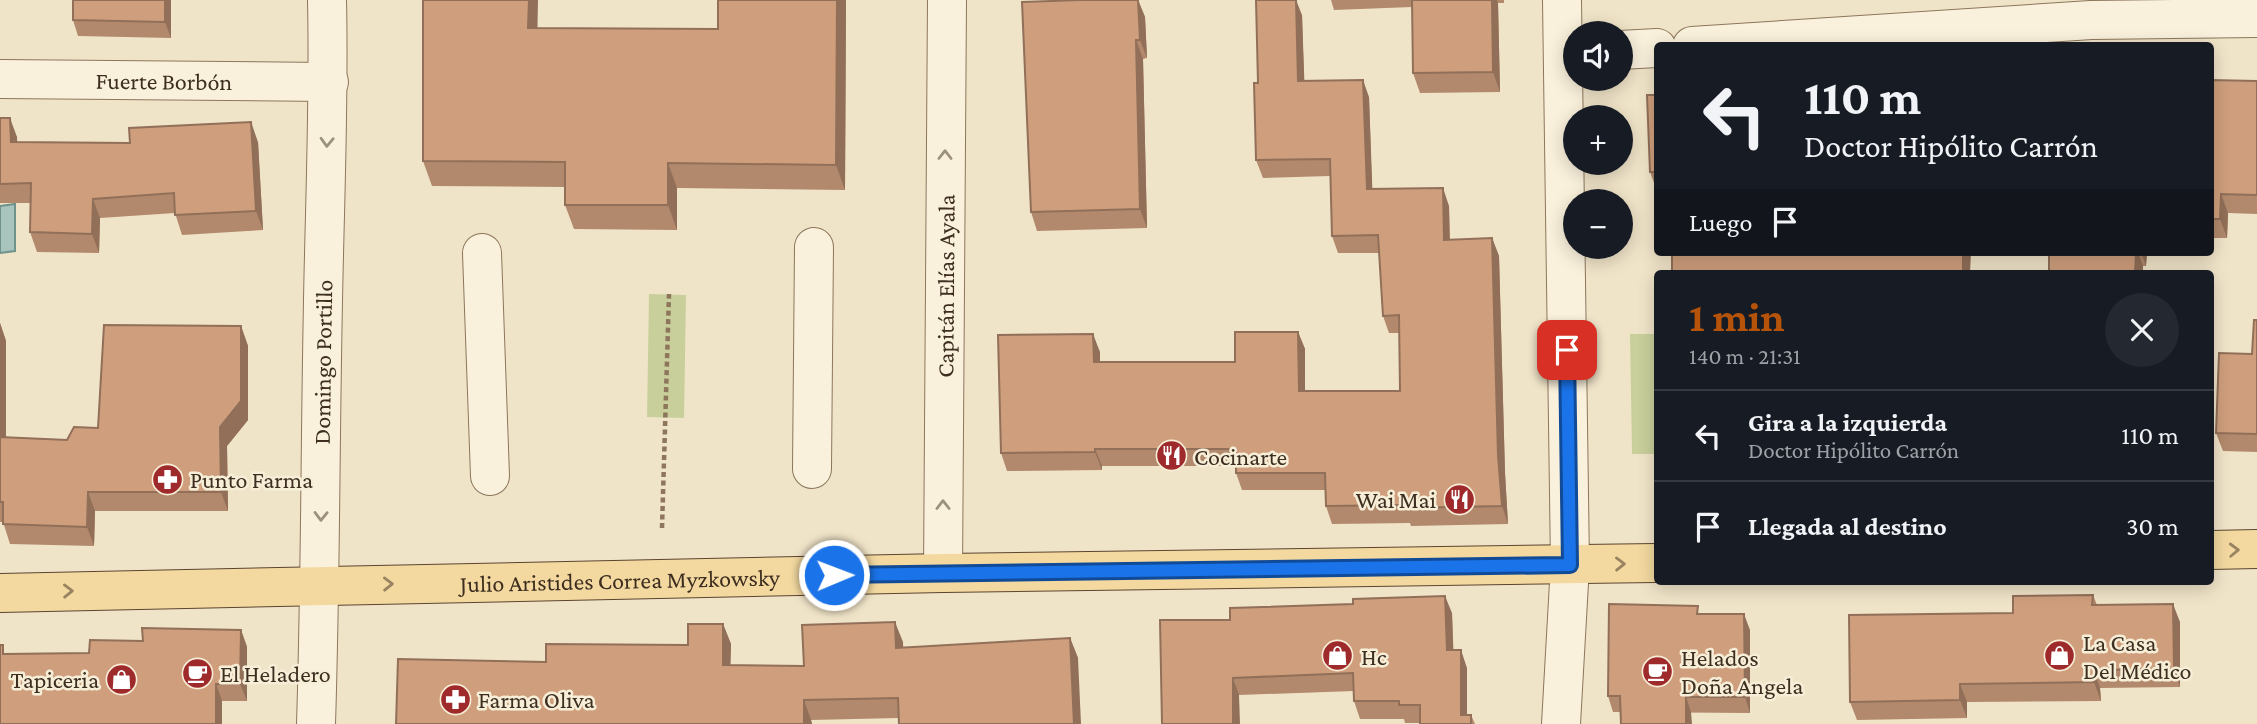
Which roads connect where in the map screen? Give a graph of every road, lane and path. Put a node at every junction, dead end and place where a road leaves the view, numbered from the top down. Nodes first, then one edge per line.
1 (327, 0) edge
2 (947, 0) edge
3 (1562, 0) edge
4 (2091, 10) edge
5 (2257, 18) edge
6 (1565, 21) edge
7 (1736, 42) edge
8 (1654, 48) edge
9 (1633, 49) edge
10 (0, 79) edge
11 (329, 82) junction
12 (1569, 91) edge
13 (814, 247) dead end
14 (482, 253) dead end
15 (669, 293) dead end
16 (812, 469) dead end
17 (489, 475) dead end
18 (662, 528) dead end
19 (2257, 549) edge
20 (2214, 550) edge
21 (1654, 563) edge
22 (1570, 565) junction
23 (943, 573) junction
24 (320, 585) junction
25 (0, 593) edge
26 (316, 724) edge
27 (1561, 724) edge

1 - 11 street, Domingo Portillo
23 -> 2 street, Capitán Elías Ayala
3 - 6 street
4 - 5 street
4 - 7 street
8 - 9 street
10 - 11 street, Fuerte Borbón
11 -> 24 street, Domingo Portillo
12 - 22 street
13 - 16 street
14 - 17 street
15 - 18 path
20 -> 19 main road
22 -> 21 main road, Julio Aristides Correa Myzkowsky
22 - 23 main road, Julio Aristides Correa Myzkowsky
22 - 27 street
24 -> 23 main road, Julio Aristides Correa Myzkowsky
25 -> 24 main road, Julio Aristides Correa Myzkowsky
24 - 26 street, Domingo Portillo

